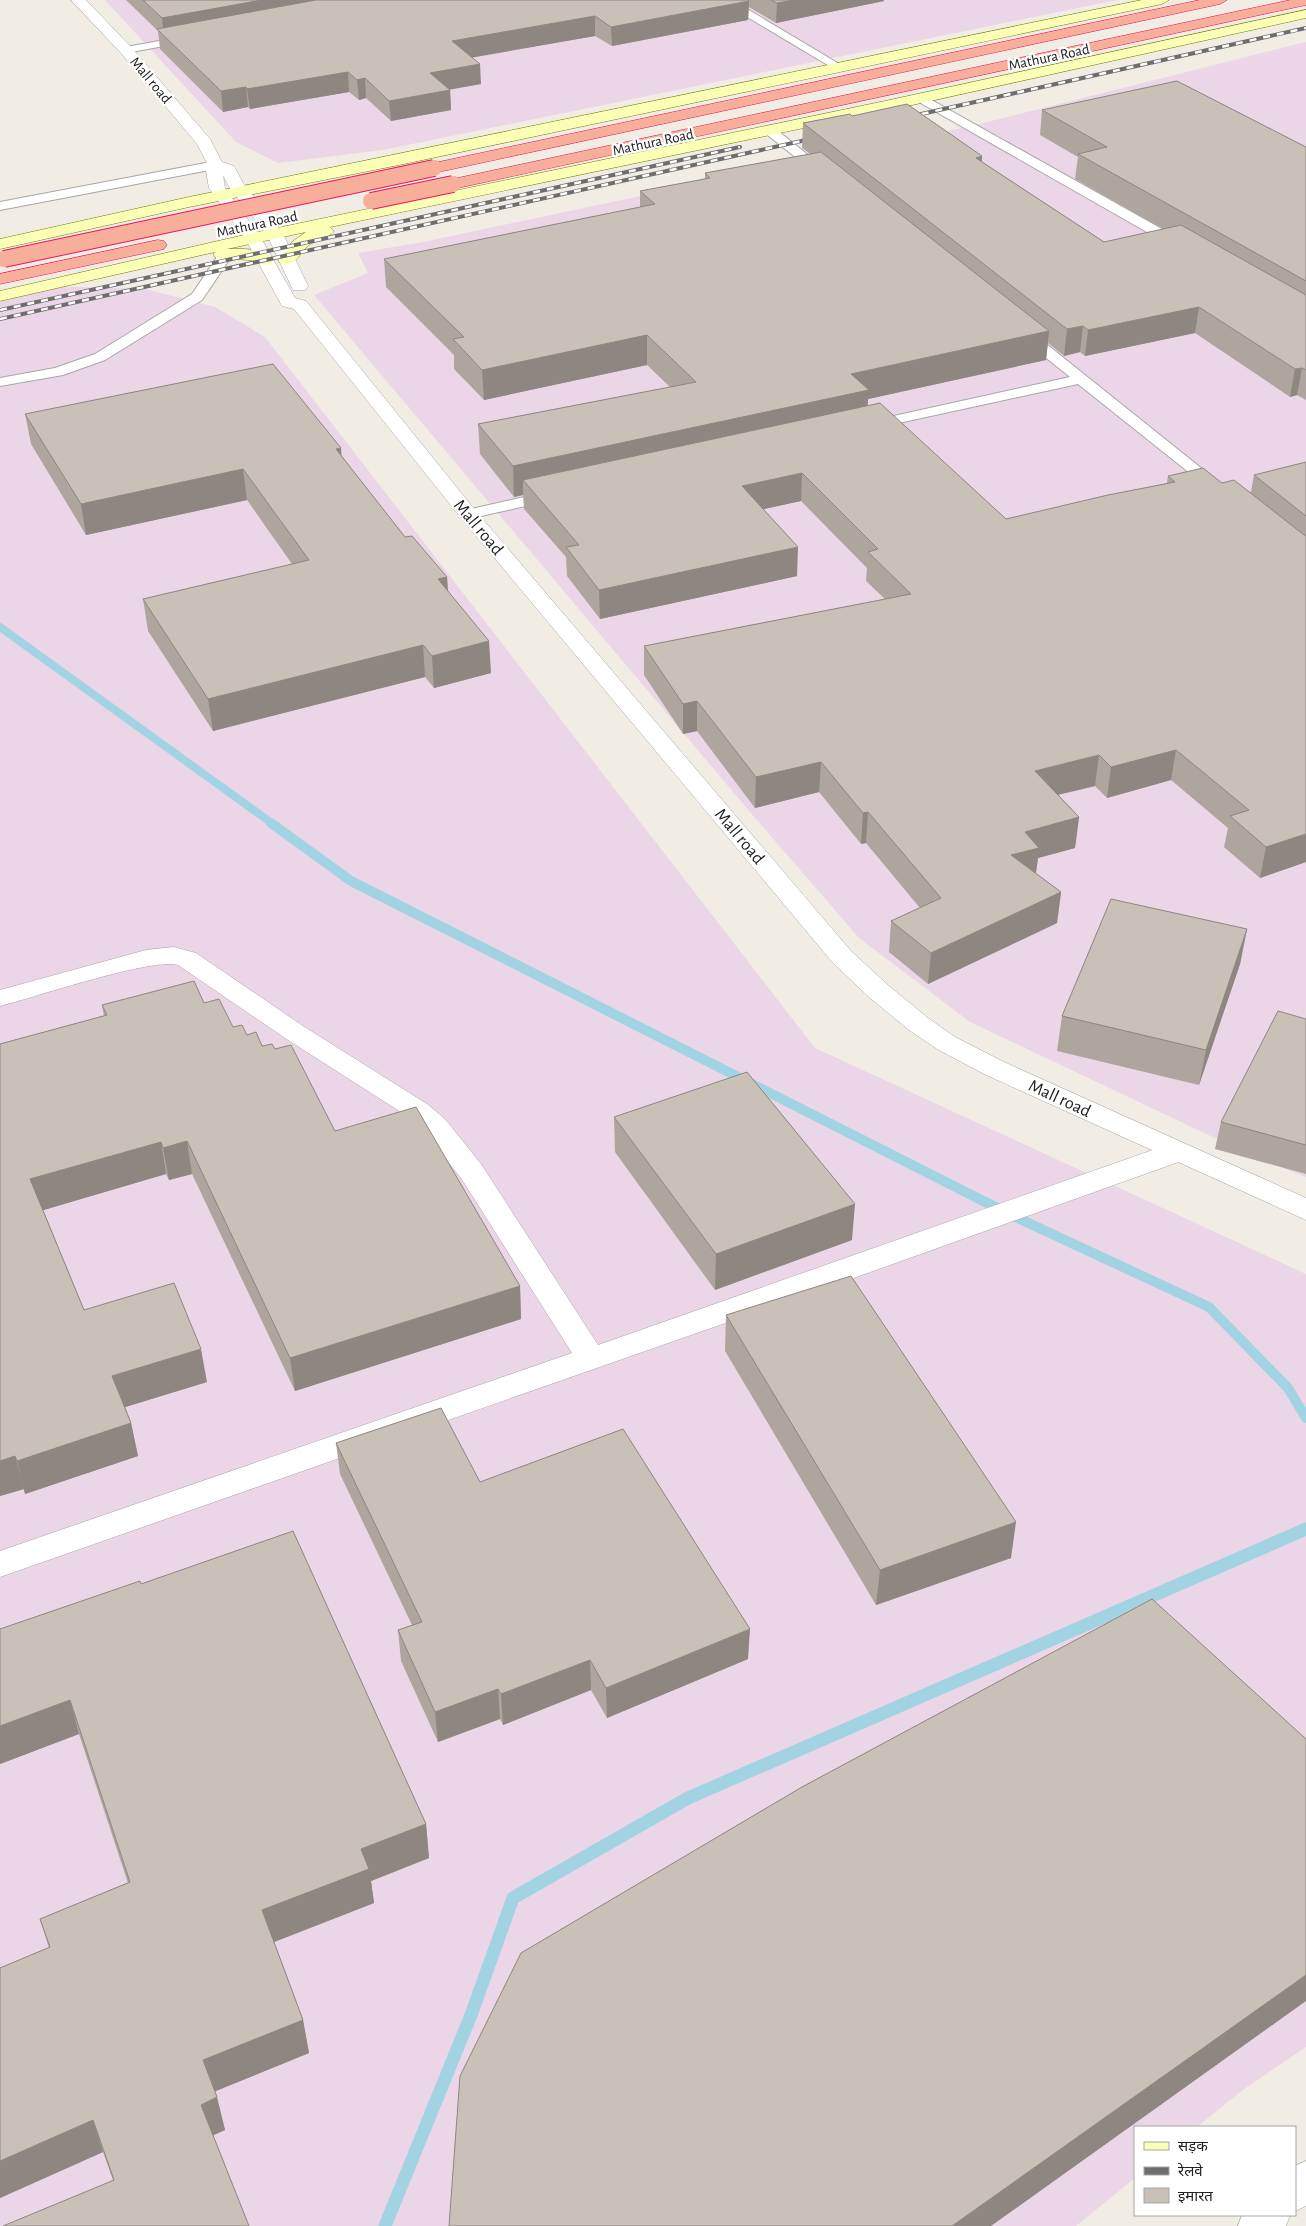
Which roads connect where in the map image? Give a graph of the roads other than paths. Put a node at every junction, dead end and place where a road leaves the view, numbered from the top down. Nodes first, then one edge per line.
1 (78, 0) edge
2 (724, 0) edge
3 (1162, 0) edge
4 (1220, 0) edge
5 (1302, 9) edge
6 (203, 36) edge
7 (126, 50) junction
8 (840, 68) junction
9 (921, 98) junction
10 (689, 100) junction
11 (769, 130) junction
12 (399, 160) junction
13 (606, 164) junction
14 (216, 165) junction
15 (831, 180) edge
16 (239, 189) junction
17 (222, 195) junction
18 (451, 196) junction
19 (0, 206) edge
20 (128, 215) junction
21 (275, 234) junction
22 (253, 238) junction
23 (0, 244) edge
24 (226, 254) junction
25 (1195, 254) edge
26 (0, 260) edge
27 (156, 260) junction
28 (265, 260) junction
29 (287, 260) junction
30 (0, 279) edge
31 (0, 296) edge
32 (300, 305) junction
33 (1011, 323) edge
34 (1081, 379) junction
35 (0, 382) edge
36 (857, 428) edge
37 (565, 492) edge
38 (1228, 497) edge
39 (468, 514) junction
40 (0, 998) edge
41 (1177, 1152) junction
42 (1306, 1210) edge
43 (591, 1358) junction
44 (0, 1564) edge
45 (1306, 2181) edge
46 (1296, 2190) edge
47 (1269, 2216) edge
48 (1258, 2226) edge

1 - 7 street, Mall road
2 - 8 lane
3 - 8 main road
4 - 26 highway, Mathura Road, bridge
5 - 9 main road
5 - 30 highway, Mathura Road, bridge
6 - 7 lane
7 - 14 street, Mall road
8 - 10 main road
9 - 11 main road
9 - 25 lane
10 - 12 main road
10 - 16 main road
11 - 13 main road
11 - 15 lane
12 - 16 main road
12 - 18 main road
13 - 18 main road
13 - 29 main road
14 - 16 street, Mall road
14 - 17 street, Mall road
14 - 19 lane
16 - 17 main road
16 - 21 street, Mall road
17 - 20 main road
17 - 22 street, Mall road
18 - 21 main road
20 - 23 main road
20 - 27 main road
21 - 22 main road
21 - 29 street, Mall road
22 - 27 main road
22 - 28 street, Mall road
24 - 27 main road
24 - 28 main road
24 - 35 lane
27 - 31 main road
28 - 32 street, Mall road
29 - 32 street, Mall road
32 - 39 street, Mall road
33 - 34 lane
34 - 36 lane
34 - 38 lane
37 - 39 lane
39 - 41 street, Mall road
40 - 43 street
41 - 42 street, Mall road
41 - 43 street
43 - 44 street
45 - 46 street
47 - 48 street

